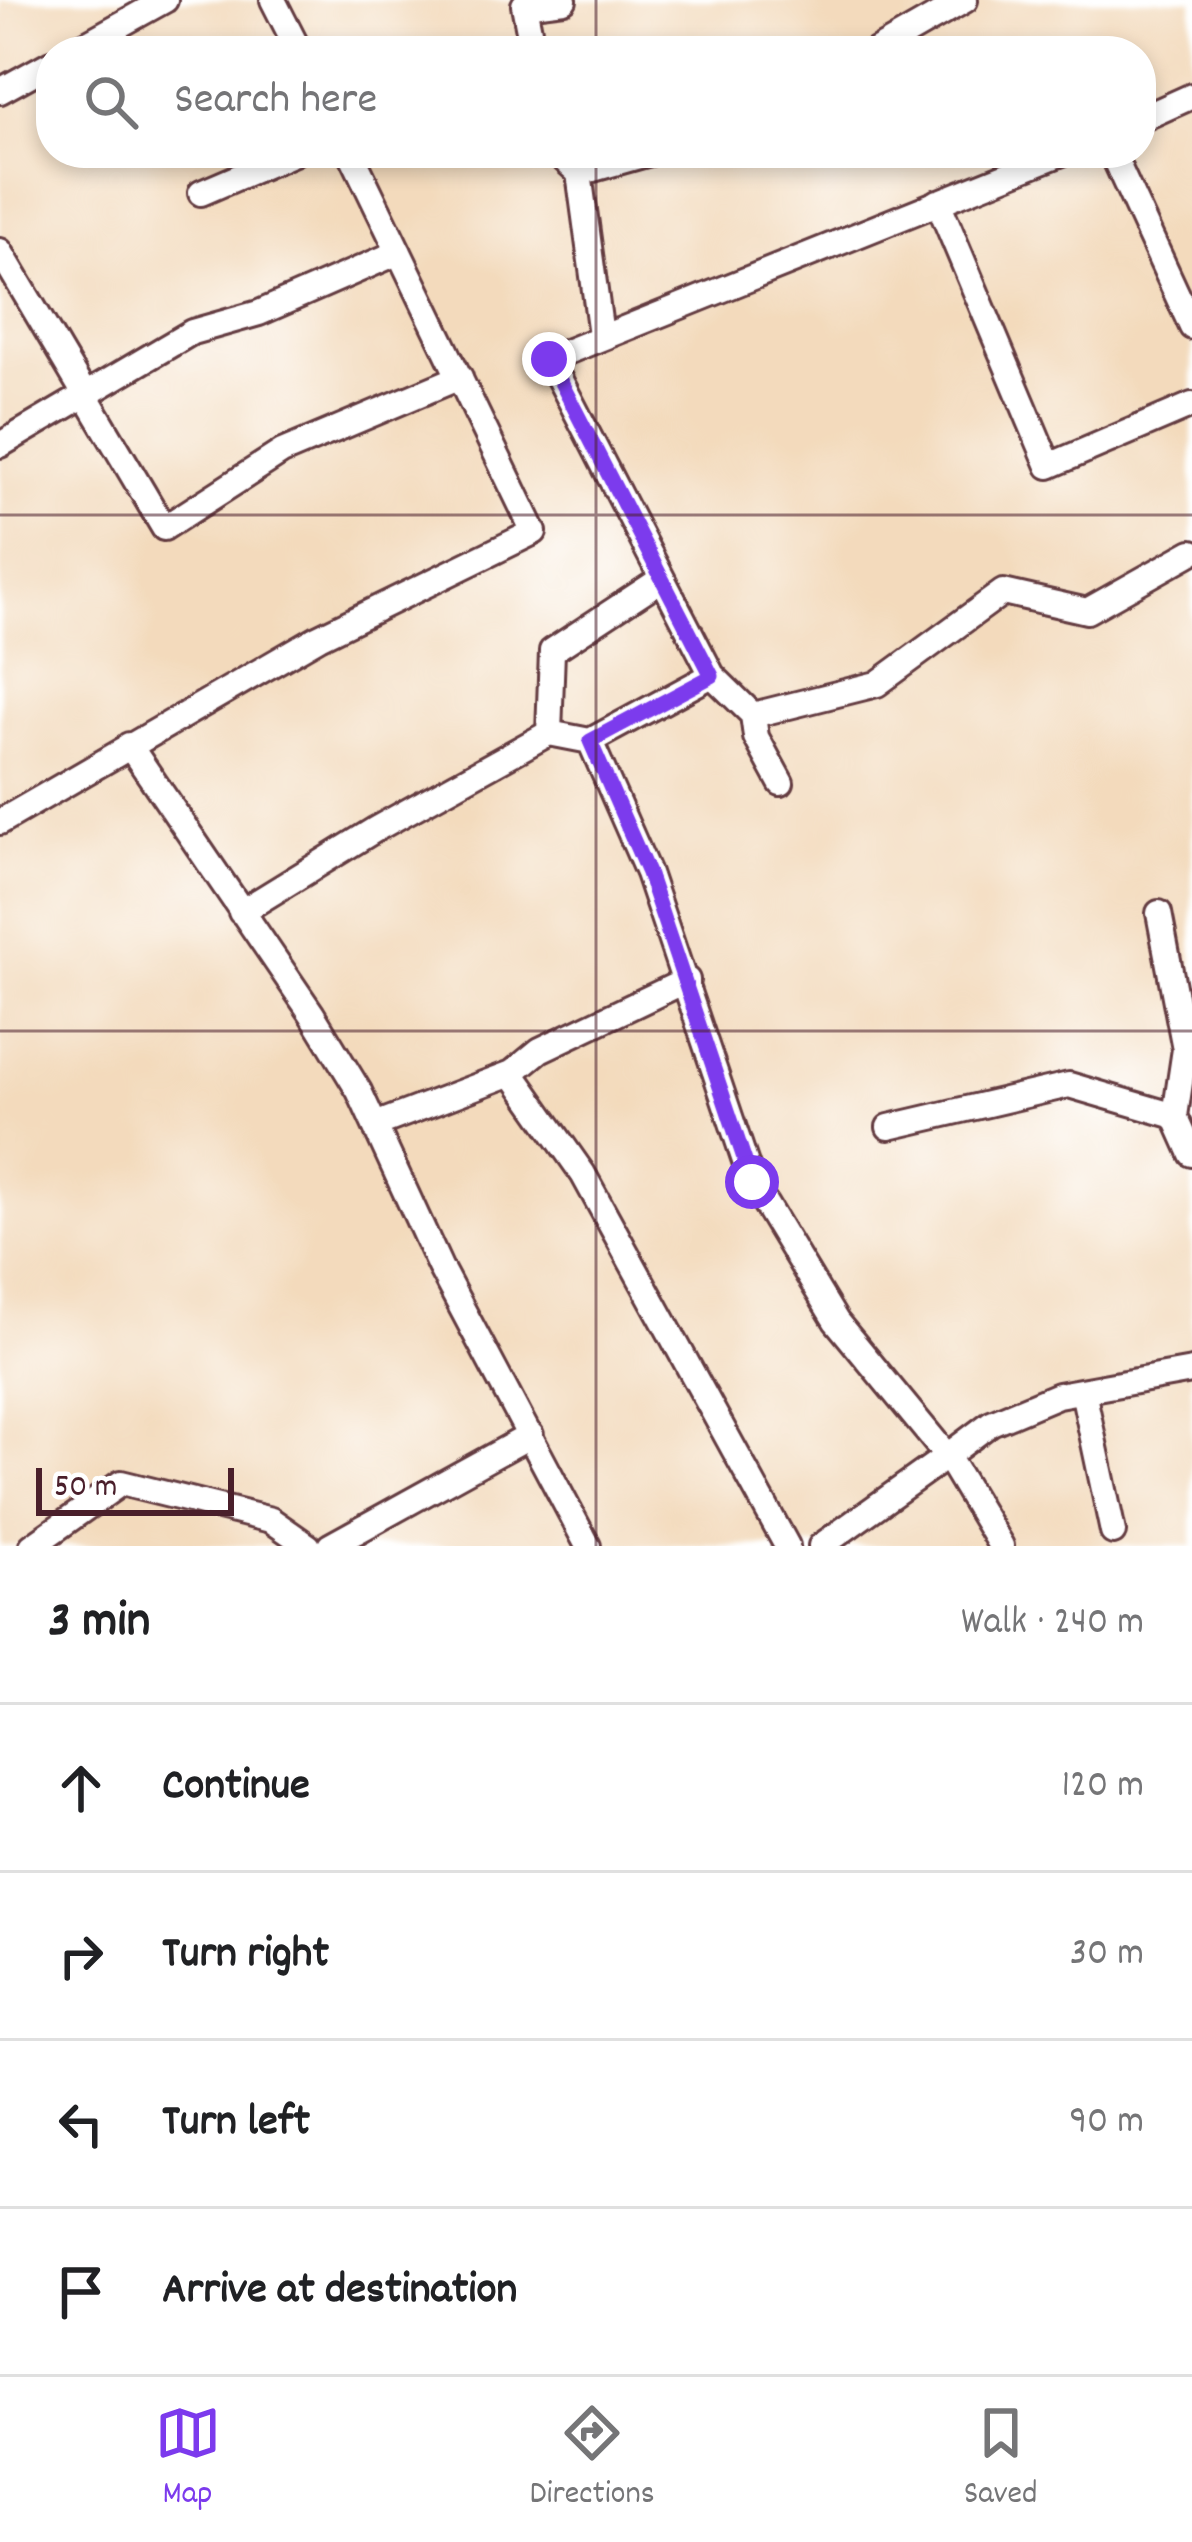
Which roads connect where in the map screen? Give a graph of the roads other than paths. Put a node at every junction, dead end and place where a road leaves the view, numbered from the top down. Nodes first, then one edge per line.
1 (165, 0) edge
2 (273, 0) edge
3 (565, 0) edge
4 (965, 0) edge
5 (100, 36) edge
6 (291, 36) edge
7 (530, 36) edge
8 (902, 36) edge
9 (36, 71) edge
10 (0, 91) edge
11 (1192, 96) edge
12 (1156, 112) edge
13 (259, 168) edge
14 (358, 168) edge
15 (574, 168) edge
16 (597, 168) edge
17 (1024, 168) edge
18 (1119, 168) edge
19 (579, 173) junction
20 (201, 193) dead end
21 (938, 202) junction
22 (0, 251) edge
23 (400, 252) junction
24 (1192, 327) edge
25 (601, 335) junction
26 (460, 377) junction
27 (86, 396) junction
28 (1192, 405) edge
29 (0, 445) edge
30 (1192, 552) edge
31 (659, 580) junction
32 (712, 676) junction
33 (753, 715) junction
34 (549, 734) junction
35 (590, 741) junction
36 (129, 745) junction
37 (781, 782) dead end
38 (0, 822) edge
39 (241, 912) junction
40 (1159, 913) dead end
41 (687, 980) junction
42 (512, 1073) junction
43 (1175, 1116) junction
44 (375, 1125) junction
45 (889, 1127) dead end
46 (1192, 1154) edge
47 (1192, 1371) edge
48 (1082, 1390) junction
49 (531, 1435) junction
50 (946, 1456) junction
51 (1113, 1532) dead end
52 (32, 1546) edge
53 (308, 1546) edge
54 (330, 1546) edge
55 (588, 1546) edge
56 (788, 1546) edge
57 (821, 1546) edge
58 (1001, 1546) edge

1 - 5 street
2 - 6 street
3 - 7 street
4 - 8 street
9 - 10 street
11 - 12 street
13 - 20 street
14 - 23 street
15 - 19 street
16 - 19 street
17 - 21 street
18 - 24 street
19 - 25 street
21 - 25 street
21 - 28 street
22 - 27 street
23 - 26 street
23 - 27 street
25 - 31 street
26 - 27 street
26 - 36 street
27 - 29 street
30 - 33 street
31 - 32 street
31 - 34 street
32 - 33 street
32 - 35 street
33 - 37 street
34 - 35 street
34 - 39 street
35 - 41 street
36 - 38 street
36 - 39 street
39 - 44 street
40 - 43 street
41 - 42 street
41 - 50 street
42 - 44 street
42 - 56 street
43 - 45 street
43 - 46 street
44 - 49 street
47 - 48 street
48 - 50 street
48 - 51 street
49 - 54 street
49 - 55 street
50 - 57 street
50 - 58 street
52 - 53 street

